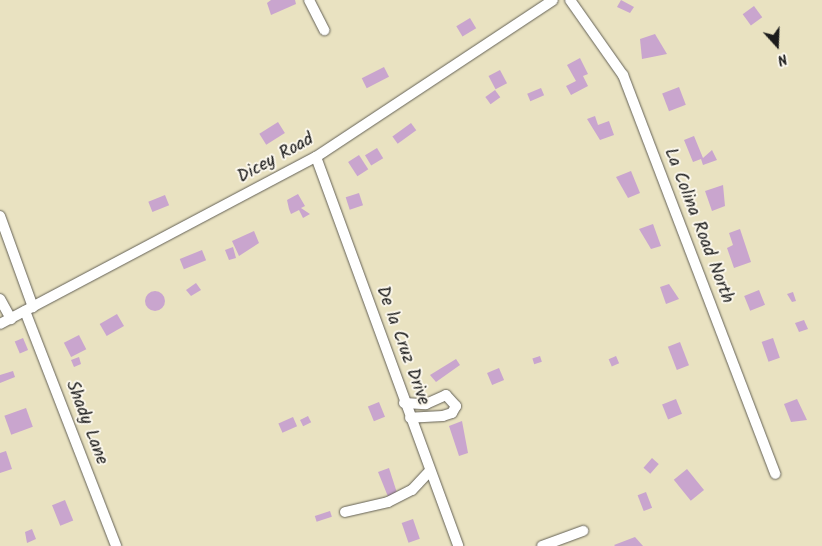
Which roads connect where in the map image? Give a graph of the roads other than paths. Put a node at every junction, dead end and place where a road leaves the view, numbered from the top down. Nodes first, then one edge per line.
1 (309, 0) edge
2 (553, 0) edge
3 (570, 0) edge
4 (324, 30) dead end
5 (316, 157) junction
6 (0, 216) edge
7 (0, 299) edge
8 (29, 309) junction
9 (11, 319) junction
10 (0, 324) edge
11 (404, 403) junction
12 (410, 418) junction
13 (430, 471) junction
14 (775, 474) dead end
15 (345, 512) dead end
16 (583, 532) dead end
17 (116, 546) edge
18 (458, 546) edge
19 (542, 546) edge

1 - 4 street
2 - 5 street, Dicey Road
3 - 14 street, La Colina Road North
5 - 8 street, Dicey Road
5 - 11 street, De la Cruz Drive
6 - 8 street, Shady Lane
7 - 9 street
8 - 9 street, Dicey Road
8 - 17 street, Shady Lane
9 - 10 street, Dicey Road
11 - 12 street, De la Cruz Drive
11 - 12 street
12 - 13 street, De la Cruz Drive
13 - 15 street
13 - 18 street, De la Cruz Drive
16 - 19 street

